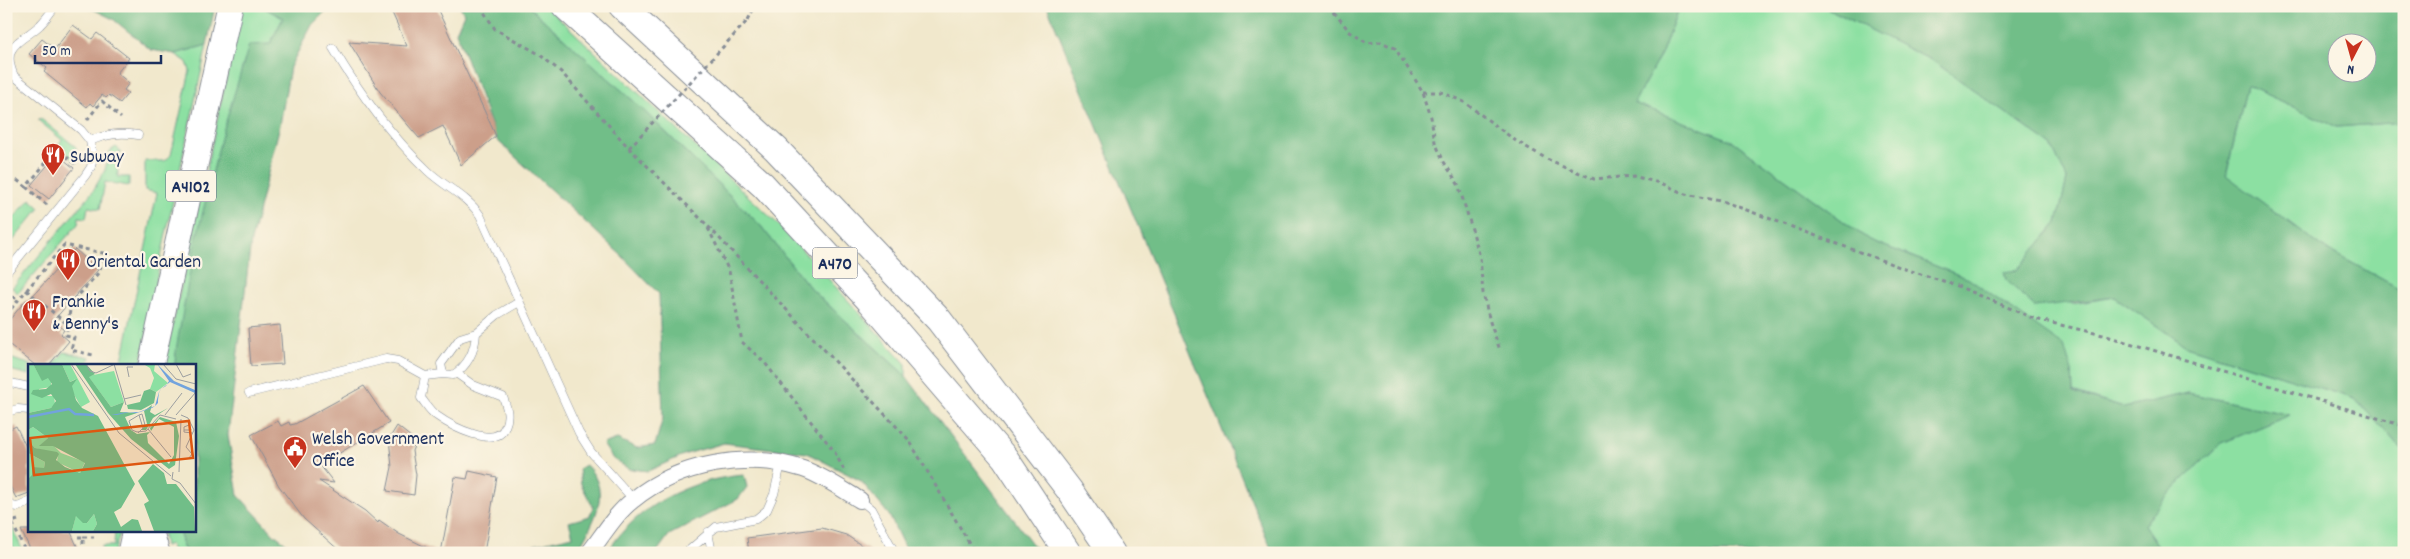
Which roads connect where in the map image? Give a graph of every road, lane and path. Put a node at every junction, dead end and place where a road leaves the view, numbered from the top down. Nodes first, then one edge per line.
1 (56, 6) edge
2 (230, 6) edge
3 (480, 6) edge
4 (565, 6) edge
5 (622, 6) edge
6 (755, 6) edge
7 (1329, 6) edge
8 (333, 48) dead end
9 (1423, 92) junction
10 (121, 118) dead end
11 (87, 120) dead end
12 (138, 135) dead end
13 (90, 141) junction
14 (629, 148) junction
15 (78, 166) dead end
16 (17, 180) dead end
17 (26, 187) junction
18 (47, 205) dead end
19 (707, 225) junction
20 (6, 273) edge
21 (26, 290) junction
22 (7, 291) edge
23 (18, 300) junction
24 (519, 302) junction
25 (6, 315) edge
26 (68, 324) junction
27 (476, 333) junction
28 (1500, 350) dead end
29 (93, 355) dead end
30 (151, 364) edge
31 (456, 373) junction
32 (443, 374) junction
33 (425, 376) junction
34 (6, 382) edge
35 (28, 387) edge
36 (249, 393) dead end
37 (28, 410) edge
38 (6, 412) edge
39 (2404, 426) edge
40 (781, 464) junction
41 (6, 499) edge
42 (633, 500) junction
43 (860, 500) junction
44 (28, 502) edge
45 (19, 519) dead end
46 (12, 522) junction
47 (6, 525) edge
48 (135, 532) edge
49 (151, 532) edge
50 (708, 532) junction
51 (78, 537) dead end
52 (83, 537) junction
53 (94, 537) dead end
54 (26, 553) edge
55 (83, 553) edge
56 (130, 553) edge
57 (157, 553) edge
58 (589, 553) edge
59 (686, 553) edge
60 (712, 553) edge
61 (895, 553) edge
62 (975, 553) edge
63 (1068, 553) edge
64 (1112, 553) edge

1 - 13 lane
2 - 30 main road, A4102
3 - 14 path
4 - 63 highway, A470
5 - 64 highway, A470
6 - 14 path, bridge
7 - 9 path
8 - 24 lane
9 - 28 path
9 - 39 path
10 - 11 path
12 - 13 lane
13 - 20 lane
14 - 19 path
15 - 17 path
16 - 17 path
17 - 18 path
19 - 43 path
19 - 62 path
21 - 23 path
21 - 26 path
21 - 26 path
22 - 23 path
23 - 25 path
24 - 27 lane
24 - 42 lane
26 - 29 path
27 - 31 lane
27 - 32 lane
31 - 32 lane
31 - 33 lane
32 - 33 lane
33 - 36 lane
34 - 35 lane
37 - 38 lane
40 - 42 street
40 - 43 street
40 - 50 lane
41 - 44 lane
42 - 58 street
43 - 61 lane
45 - 46 path
46 - 47 path
46 - 54 path
48 - 56 main road
49 - 57 main road
50 - 59 lane
50 - 60 lane
51 - 52 path
52 - 53 path
52 - 55 path

